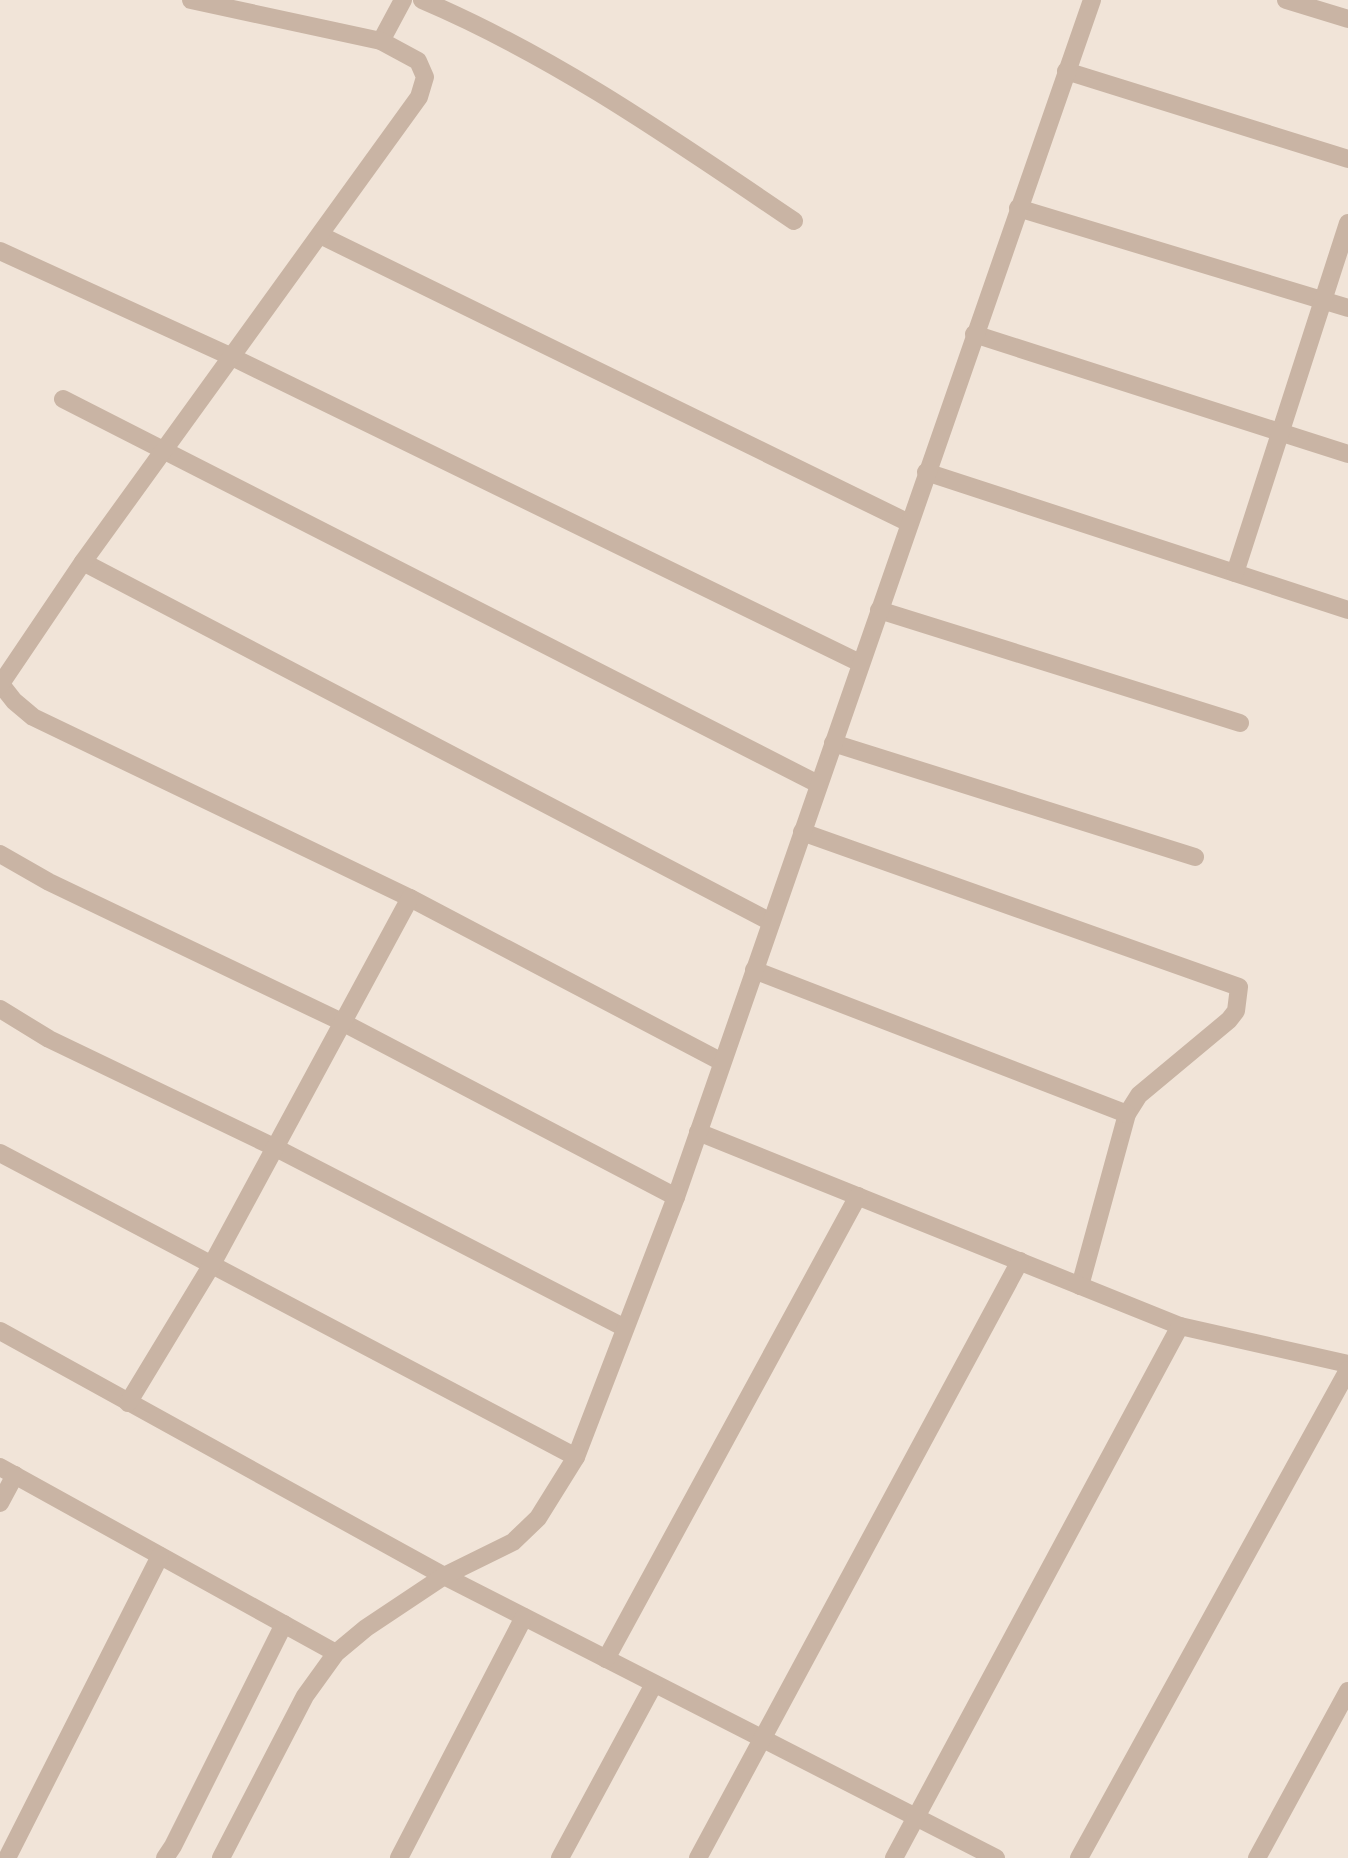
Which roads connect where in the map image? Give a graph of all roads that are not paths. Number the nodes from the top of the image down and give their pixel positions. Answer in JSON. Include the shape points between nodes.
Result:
{"nodes":[{"id":1,"x":191,"y":0,"type":"edge"},
{"id":2,"x":403,"y":0,"type":"edge"},
{"id":3,"x":422,"y":0,"type":"edge"},
{"id":4,"x":1092,"y":0,"type":"edge"},
{"id":5,"x":1286,"y":0,"type":"edge"},
{"id":6,"x":1348,"y":19,"type":"edge"},
{"id":7,"x":381,"y":41,"type":"junction"},
{"id":8,"x":1066,"y":71,"type":"junction"},
{"id":9,"x":1348,"y":159,"type":"edge"},
{"id":10,"x":1018,"y":208,"type":"junction"},
{"id":11,"x":794,"y":221,"type":"dead end"},
{"id":12,"x":1348,"y":223,"type":"edge"},
{"id":13,"x":320,"y":235,"type":"junction"},
{"id":14,"x":0,"y":251,"type":"edge"},
{"id":15,"x":1323,"y":301,"type":"junction"},
{"id":16,"x":1348,"y":309,"type":"edge"},
{"id":17,"x":974,"y":334,"type":"junction"},
{"id":18,"x":232,"y":356,"type":"junction"},
{"id":19,"x":63,"y":399,"type":"dead end"},
{"id":20,"x":1280,"y":432,"type":"junction"},
{"id":21,"x":164,"y":450,"type":"junction"},
{"id":22,"x":1348,"y":454,"type":"edge"},
{"id":23,"x":926,"y":472,"type":"junction"},
{"id":24,"x":909,"y":523,"type":"junction"},
{"id":25,"x":83,"y":562,"type":"junction"},
{"id":26,"x":1235,"y":573,"type":"junction"},
{"id":27,"x":878,"y":610,"type":"junction"},
{"id":28,"x":1348,"y":610,"type":"edge"},
{"id":29,"x":860,"y":663,"type":"junction"},
{"id":30,"x":0,"y":684,"type":"edge"},
{"id":31,"x":1240,"y":723,"type":"dead end"},
{"id":32,"x":833,"y":743,"type":"junction"},
{"id":33,"x":818,"y":784,"type":"junction"},
{"id":34,"x":802,"y":832,"type":"junction"},
{"id":35,"x":0,"y":854,"type":"edge"},
{"id":36,"x":1195,"y":858,"type":"dead end"},
{"id":37,"x":410,"y":898,"type":"junction"},
{"id":38,"x":771,"y":922,"type":"junction"},
{"id":39,"x":754,"y":970,"type":"junction"},
{"id":40,"x":0,"y":1009,"type":"edge"},
{"id":41,"x":342,"y":1022,"type":"junction"},
{"id":42,"x":722,"y":1062,"type":"junction"},
{"id":43,"x":1128,"y":1114,"type":"junction"},
{"id":44,"x":698,"y":1132,"type":"junction"},
{"id":45,"x":274,"y":1147,"type":"junction"},
{"id":46,"x":0,"y":1153,"type":"edge"},
{"id":47,"x":858,"y":1196,"type":"junction"},
{"id":48,"x":676,"y":1197,"type":"junction"},
{"id":49,"x":1020,"y":1261,"type":"junction"},
{"id":50,"x":211,"y":1266,"type":"junction"},
{"id":51,"x":1080,"y":1286,"type":"junction"},
{"id":52,"x":1180,"y":1326,"type":"junction"},
{"id":53,"x":625,"y":1328,"type":"junction"},
{"id":54,"x":0,"y":1331,"type":"edge"},
{"id":55,"x":1348,"y":1364,"type":"edge"},
{"id":56,"x":1348,"y":1370,"type":"edge"},
{"id":57,"x":128,"y":1403,"type":"junction"},
{"id":58,"x":576,"y":1457,"type":"junction"},
{"id":59,"x":7,"y":1471,"type":"edge"},
{"id":60,"x":0,"y":1503,"type":"edge"},
{"id":61,"x":160,"y":1556,"type":"junction"},
{"id":62,"x":444,"y":1577,"type":"junction"},
{"id":63,"x":523,"y":1617,"type":"junction"},
{"id":64,"x":284,"y":1624,"type":"junction"},
{"id":65,"x":336,"y":1653,"type":"junction"},
{"id":66,"x":606,"y":1659,"type":"junction"},
{"id":67,"x":654,"y":1684,"type":"junction"},
{"id":68,"x":1348,"y":1692,"type":"edge"},
{"id":69,"x":762,"y":1739,"type":"junction"},
{"id":70,"x":916,"y":1817,"type":"junction"},
{"id":71,"x":7,"y":1858,"type":"edge"},
{"id":72,"x":164,"y":1858,"type":"edge"},
{"id":73,"x":221,"y":1858,"type":"edge"},
{"id":74,"x":399,"y":1858,"type":"edge"},
{"id":75,"x":561,"y":1858,"type":"edge"},
{"id":76,"x":698,"y":1858,"type":"edge"},
{"id":77,"x":894,"y":1858,"type":"edge"},
{"id":78,"x":996,"y":1858,"type":"edge"},
{"id":79,"x":1079,"y":1858,"type":"edge"},
{"id":80,"x":1257,"y":1858,"type":"edge"}],
"edges":[{"from":1,"to":7,"type":"street"},
{"from":2,"to":7,"type":"street"},
{"from":3,"to":11,"type":"street","via":[[479,24],[565,71]]},
{"from":4,"to":8,"type":"street"},
{"from":5,"to":6,"type":"street"},
{"from":7,"to":13,"type":"street","via":[[418,61],[425,77],[419,97]]},
{"from":8,"to":9,"type":"street"},
{"from":8,"to":10,"type":"street"},
{"from":10,"to":15,"type":"street"},
{"from":10,"to":17,"type":"street"},
{"from":12,"to":15,"type":"street"},
{"from":13,"to":18,"type":"street"},
{"from":13,"to":24,"type":"street"},
{"from":14,"to":18,"type":"street"},
{"from":15,"to":16,"type":"street"},
{"from":15,"to":20,"type":"street"},
{"from":17,"to":20,"type":"street"},
{"from":17,"to":23,"type":"street"},
{"from":18,"to":21,"type":"street"},
{"from":18,"to":29,"type":"street"},
{"from":19,"to":21,"type":"street"},
{"from":20,"to":22,"type":"street"},
{"from":20,"to":26,"type":"street"},
{"from":21,"to":25,"type":"street"},
{"from":21,"to":33,"type":"street"},
{"from":23,"to":24,"type":"street"},
{"from":23,"to":26,"type":"street"},
{"from":24,"to":27,"type":"street"},
{"from":25,"to":30,"type":"street"},
{"from":25,"to":38,"type":"street"},
{"from":26,"to":28,"type":"street"},
{"from":27,"to":29,"type":"street"},
{"from":27,"to":31,"type":"street"},
{"from":29,"to":32,"type":"street"},
{"from":30,"to":37,"type":"street","via":[[33,717]]},
{"from":32,"to":33,"type":"street"},
{"from":32,"to":36,"type":"street"},
{"from":33,"to":34,"type":"street"},
{"from":34,"to":38,"type":"street"},
{"from":34,"to":43,"type":"street","via":[[1239,987],[1236,1011],[1229,1020],[1139,1095]]},
{"from":35,"to":41,"type":"street","via":[[49,882]]},
{"from":37,"to":41,"type":"street"},
{"from":37,"to":42,"type":"street"},
{"from":38,"to":39,"type":"street"},
{"from":39,"to":42,"type":"street"},
{"from":39,"to":43,"type":"street"},
{"from":40,"to":45,"type":"street","via":[[99,1064]]},
{"from":41,"to":45,"type":"street"},
{"from":41,"to":48,"type":"street"},
{"from":42,"to":44,"type":"street"},
{"from":43,"to":51,"type":"street"},
{"from":44,"to":47,"type":"street"},
{"from":44,"to":48,"type":"street"},
{"from":45,"to":50,"type":"street"},
{"from":45,"to":53,"type":"street"},
{"from":46,"to":50,"type":"street"},
{"from":47,"to":49,"type":"street"},
{"from":47,"to":66,"type":"street"},
{"from":48,"to":53,"type":"street"},
{"from":49,"to":51,"type":"street"},
{"from":49,"to":69,"type":"street"},
{"from":50,"to":57,"type":"street"},
{"from":50,"to":58,"type":"street"},
{"from":51,"to":52,"type":"street"},
{"from":52,"to":55,"type":"street"},
{"from":52,"to":70,"type":"street"},
{"from":53,"to":58,"type":"street"},
{"from":54,"to":57,"type":"street"},
{"from":56,"to":79,"type":"street"},
{"from":57,"to":62,"type":"street"},
{"from":58,"to":62,"type":"street","via":[[538,1518],[513,1542]]},
{"from":59,"to":60,"type":"street"},
{"from":59,"to":61,"type":"street"},
{"from":61,"to":64,"type":"street"},
{"from":61,"to":71,"type":"street"},
{"from":62,"to":63,"type":"street"},
{"from":62,"to":65,"type":"street"},
{"from":63,"to":66,"type":"street"},
{"from":63,"to":74,"type":"street"},
{"from":64,"to":65,"type":"street"},
{"from":64,"to":72,"type":"street"},
{"from":65,"to":73,"type":"street","via":[[304,1696]]},
{"from":66,"to":67,"type":"street"},
{"from":67,"to":69,"type":"street"},
{"from":67,"to":75,"type":"street"},
{"from":68,"to":80,"type":"street"},
{"from":69,"to":70,"type":"street"},
{"from":69,"to":76,"type":"street"},
{"from":70,"to":77,"type":"street"},
{"from":70,"to":78,"type":"street"}]}
